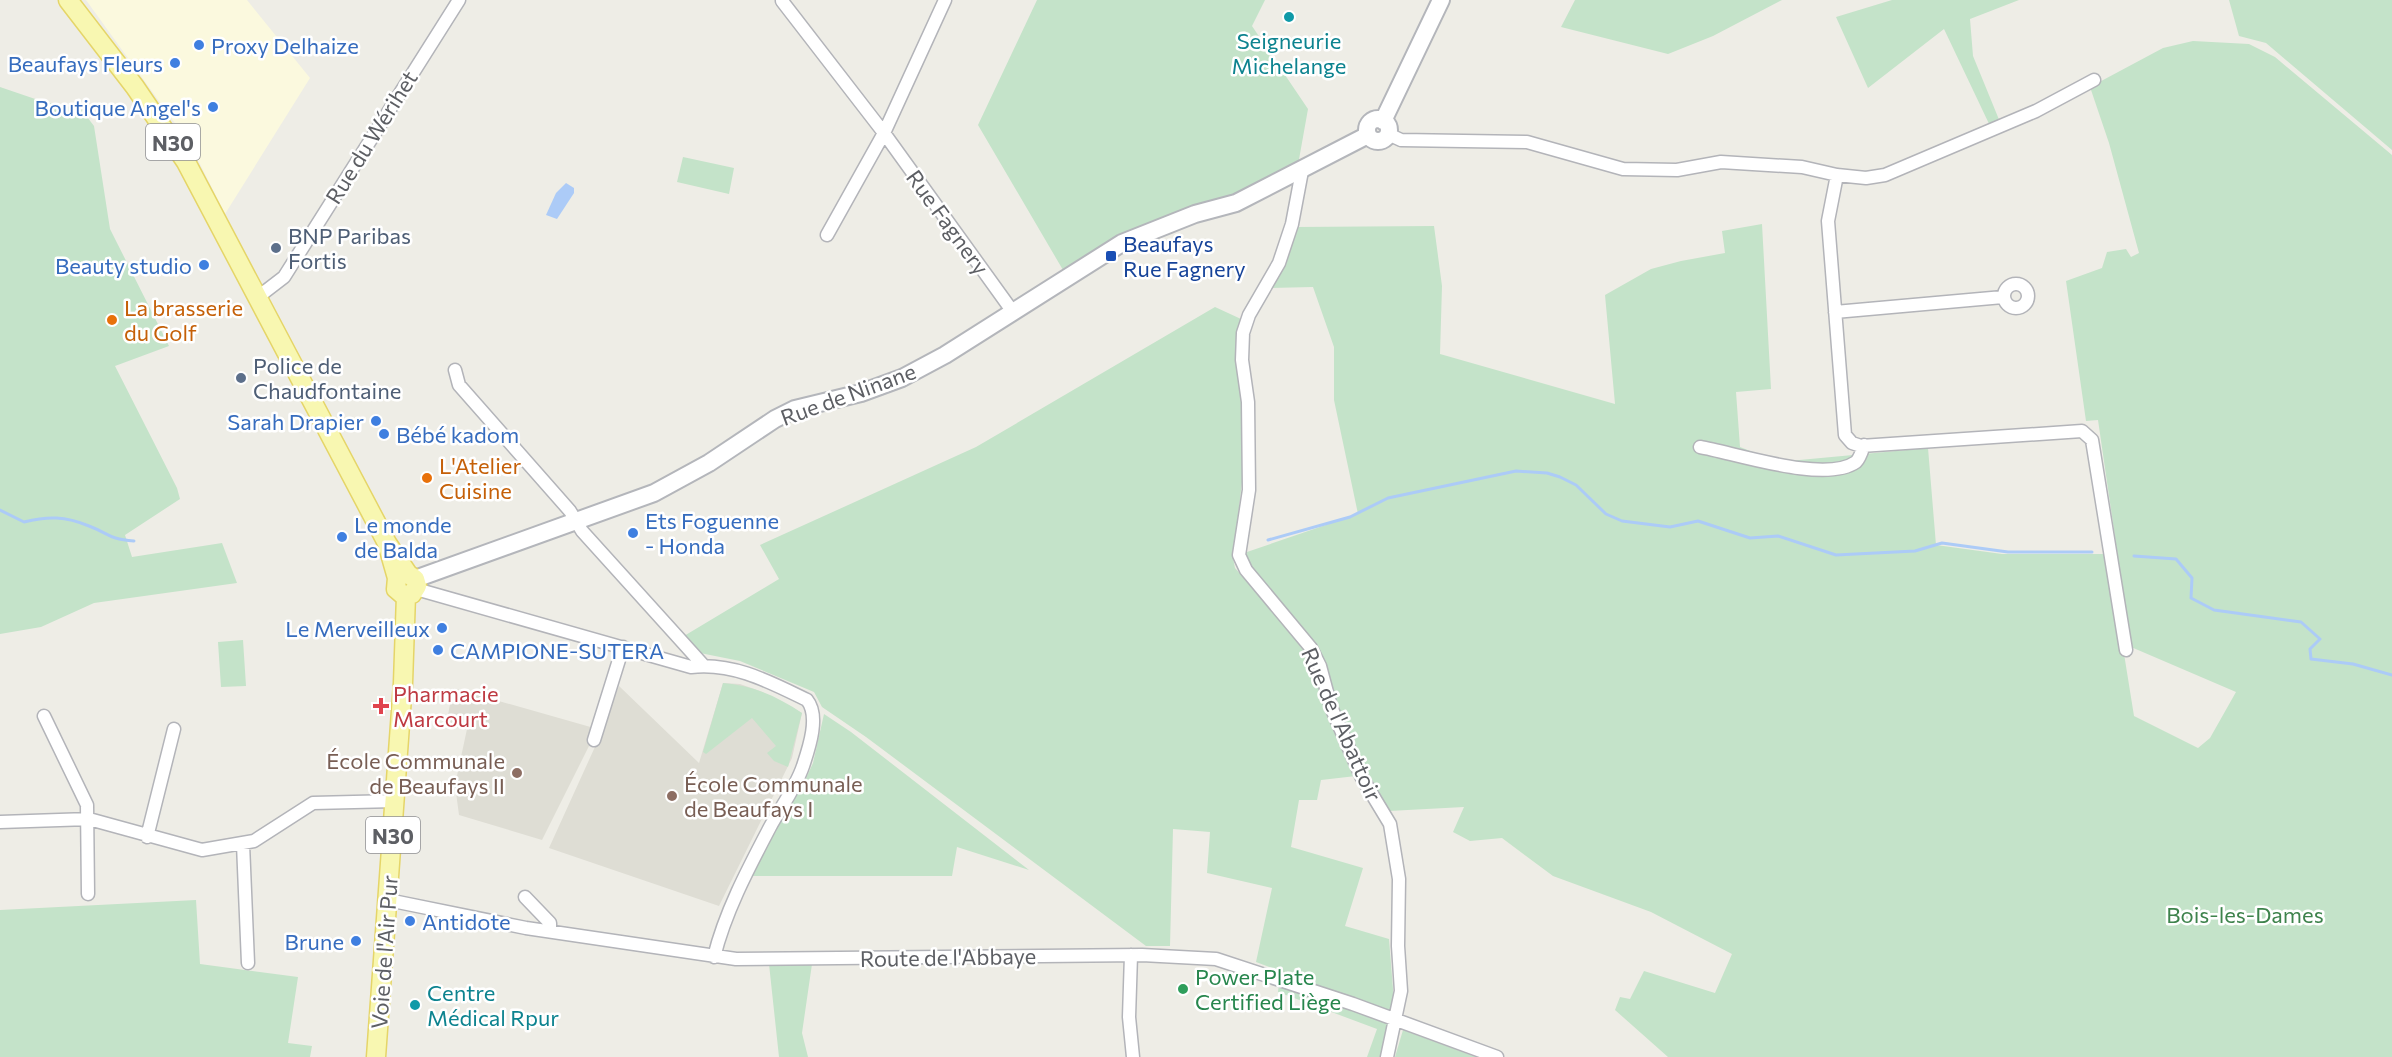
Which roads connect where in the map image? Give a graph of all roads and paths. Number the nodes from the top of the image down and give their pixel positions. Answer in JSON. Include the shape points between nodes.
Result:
{"nodes":[{"id":1,"x":68,"y":0,"type":"edge"},
{"id":2,"x":459,"y":0,"type":"edge"},
{"id":3,"x":945,"y":0,"type":"edge"},
{"id":4,"x":1441,"y":0,"type":"edge"},
{"id":5,"x":782,"y":1,"type":"edge"},
{"id":6,"x":2094,"y":80,"type":"dead end"},
{"id":7,"x":1386,"y":127,"type":"junction"},
{"id":8,"x":884,"y":133,"type":"junction"},
{"id":9,"x":1302,"y":171,"type":"junction"},
{"id":10,"x":1837,"y":175,"type":"junction"},
{"id":11,"x":827,"y":235,"type":"dead end"},
{"id":12,"x":258,"y":297,"type":"junction"},
{"id":13,"x":2003,"y":297,"type":"dead end"},
{"id":14,"x":1013,"y":312,"type":"junction"},
{"id":15,"x":1835,"y":312,"type":"junction"},
{"id":16,"x":455,"y":370,"type":"dead end"},
{"id":17,"x":1864,"y":445,"type":"junction"},
{"id":18,"x":1700,"y":447,"type":"dead end"},
{"id":19,"x":576,"y":523,"type":"junction"},
{"id":20,"x":408,"y":583,"type":"junction"},
{"id":21,"x":623,"y":647,"type":"junction"},
{"id":22,"x":2126,"y":650,"type":"dead end"},
{"id":23,"x":704,"y":666,"type":"junction"},
{"id":24,"x":44,"y":716,"type":"dead end"},
{"id":25,"x":174,"y":729,"type":"dead end"},
{"id":26,"x":594,"y":740,"type":"dead end"},
{"id":27,"x":395,"y":801,"type":"junction"},
{"id":28,"x":89,"y":819,"type":"junction"},
{"id":29,"x":0,"y":822,"type":"edge"},
{"id":30,"x":147,"y":837,"type":"junction"},
{"id":31,"x":243,"y":844,"type":"junction"},
{"id":32,"x":88,"y":894,"type":"dead end"},
{"id":33,"x":525,"y":897,"type":"dead end"},
{"id":34,"x":388,"y":900,"type":"junction"},
{"id":35,"x":550,"y":931,"type":"junction"},
{"id":36,"x":1131,"y":955,"type":"junction"},
{"id":37,"x":714,"y":957,"type":"junction"},
{"id":38,"x":248,"y":963,"type":"dead end"},
{"id":39,"x":1396,"y":1020,"type":"junction"},
{"id":40,"x":376,"y":1057,"type":"edge"},
{"id":41,"x":1133,"y":1057,"type":"edge"},
{"id":42,"x":1387,"y":1057,"type":"edge"},
{"id":43,"x":1497,"y":1057,"type":"edge"}],
"edges":[{"from":1,"to":12,"type":"main road","number":"N30","via":[[186,162]]},
{"from":2,"to":12,"type":"street","name":"Rue du Wérihet","via":[[285,277]]},
{"from":3,"to":8,"type":"street"},
{"from":4,"to":7,"type":"street"},
{"from":5,"to":8,"type":"street","name":"Rue Fagnery"},
{"from":6,"to":10,"type":"street","via":[[2026,116],[1886,175]]},
{"from":7,"to":9,"type":"street","name":"Rue de Ninane","via":[[1380,141],[1373,141],[1368,135]]},
{"from":7,"to":10,"type":"street","via":[[1401,140],[1527,142],[1623,169],[1677,170],[1721,162],[1802,167]]},
{"from":8,"to":11,"type":"street"},
{"from":8,"to":14,"type":"street","name":"Rue Fagnery"},
{"from":9,"to":14,"type":"street","name":"Rue de Ninane","via":[[1236,203],[1195,214],[1122,243]]},
{"from":9,"to":39,"type":"street","name":"Rue de l'Abattoir","via":[[1283,253],[1243,333],[1249,490],[1239,555],[1246,570],[1311,648],[1358,770],[1389,824],[1399,879],[1401,991]]},
{"from":10,"to":15,"type":"street","via":[[1828,221]]},
{"from":12,"to":20,"type":"main road","number":"N30"},
{"from":13,"to":15,"type":"street"},
{"from":14,"to":19,"type":"street","name":"Rue de Ninane","via":[[902,378],[795,410],[654,493]]},
{"from":15,"to":17,"type":"street","via":[[1845,435],[1852,443]]},
{"from":16,"to":19,"type":"street","via":[[459,385],[570,511]]},
{"from":17,"to":18,"type":"street","via":[[1858,460],[1846,467],[1827,468],[1770,465]]},
{"from":17,"to":22,"type":"street","via":[[2082,431],[2092,440]]},
{"from":19,"to":20,"type":"street","name":"Rue de Ninane"},
{"from":19,"to":23,"type":"street"},
{"from":20,"to":21,"type":"street"},
{"from":20,"to":27,"type":"main road","name":"Voie de l'Air Pur","number":"N30"},
{"from":21,"to":23,"type":"street","via":[[691,668]]},
{"from":21,"to":26,"type":"street"},
{"from":23,"to":37,"type":"street","via":[[760,677],[807,700],[813,713],[802,768],[734,903]]},
{"from":24,"to":28,"type":"street","via":[[87,805]]},
{"from":25,"to":30,"type":"street"},
{"from":27,"to":31,"type":"street","via":[[313,803]]},
{"from":27,"to":34,"type":"main road","name":"Voie de l'Air Pur","number":"N30"},
{"from":28,"to":29,"type":"street"},
{"from":28,"to":30,"type":"street"},
{"from":28,"to":32,"type":"street"},
{"from":30,"to":31,"type":"street","via":[[202,850]]},
{"from":31,"to":38,"type":"street"},
{"from":33,"to":35,"type":"street","via":[[550,923]]},
{"from":34,"to":35,"type":"street","name":"Route de l'Abbaye"},
{"from":34,"to":40,"type":"main road","name":"Voie de l'Air Pur","number":"N30"},
{"from":35,"to":37,"type":"street","name":"Route de l'Abbaye"},
{"from":36,"to":37,"type":"street","name":"Route de l'Abbaye"},
{"from":36,"to":39,"type":"street","name":"Route de l'Abbaye","via":[[1216,959]]},
{"from":36,"to":41,"type":"street","via":[[1129,1017]]},
{"from":39,"to":42,"type":"street","name":"Rue de l'Abattoir"},
{"from":39,"to":43,"type":"street","name":"Route de l'Abbaye"}]}
